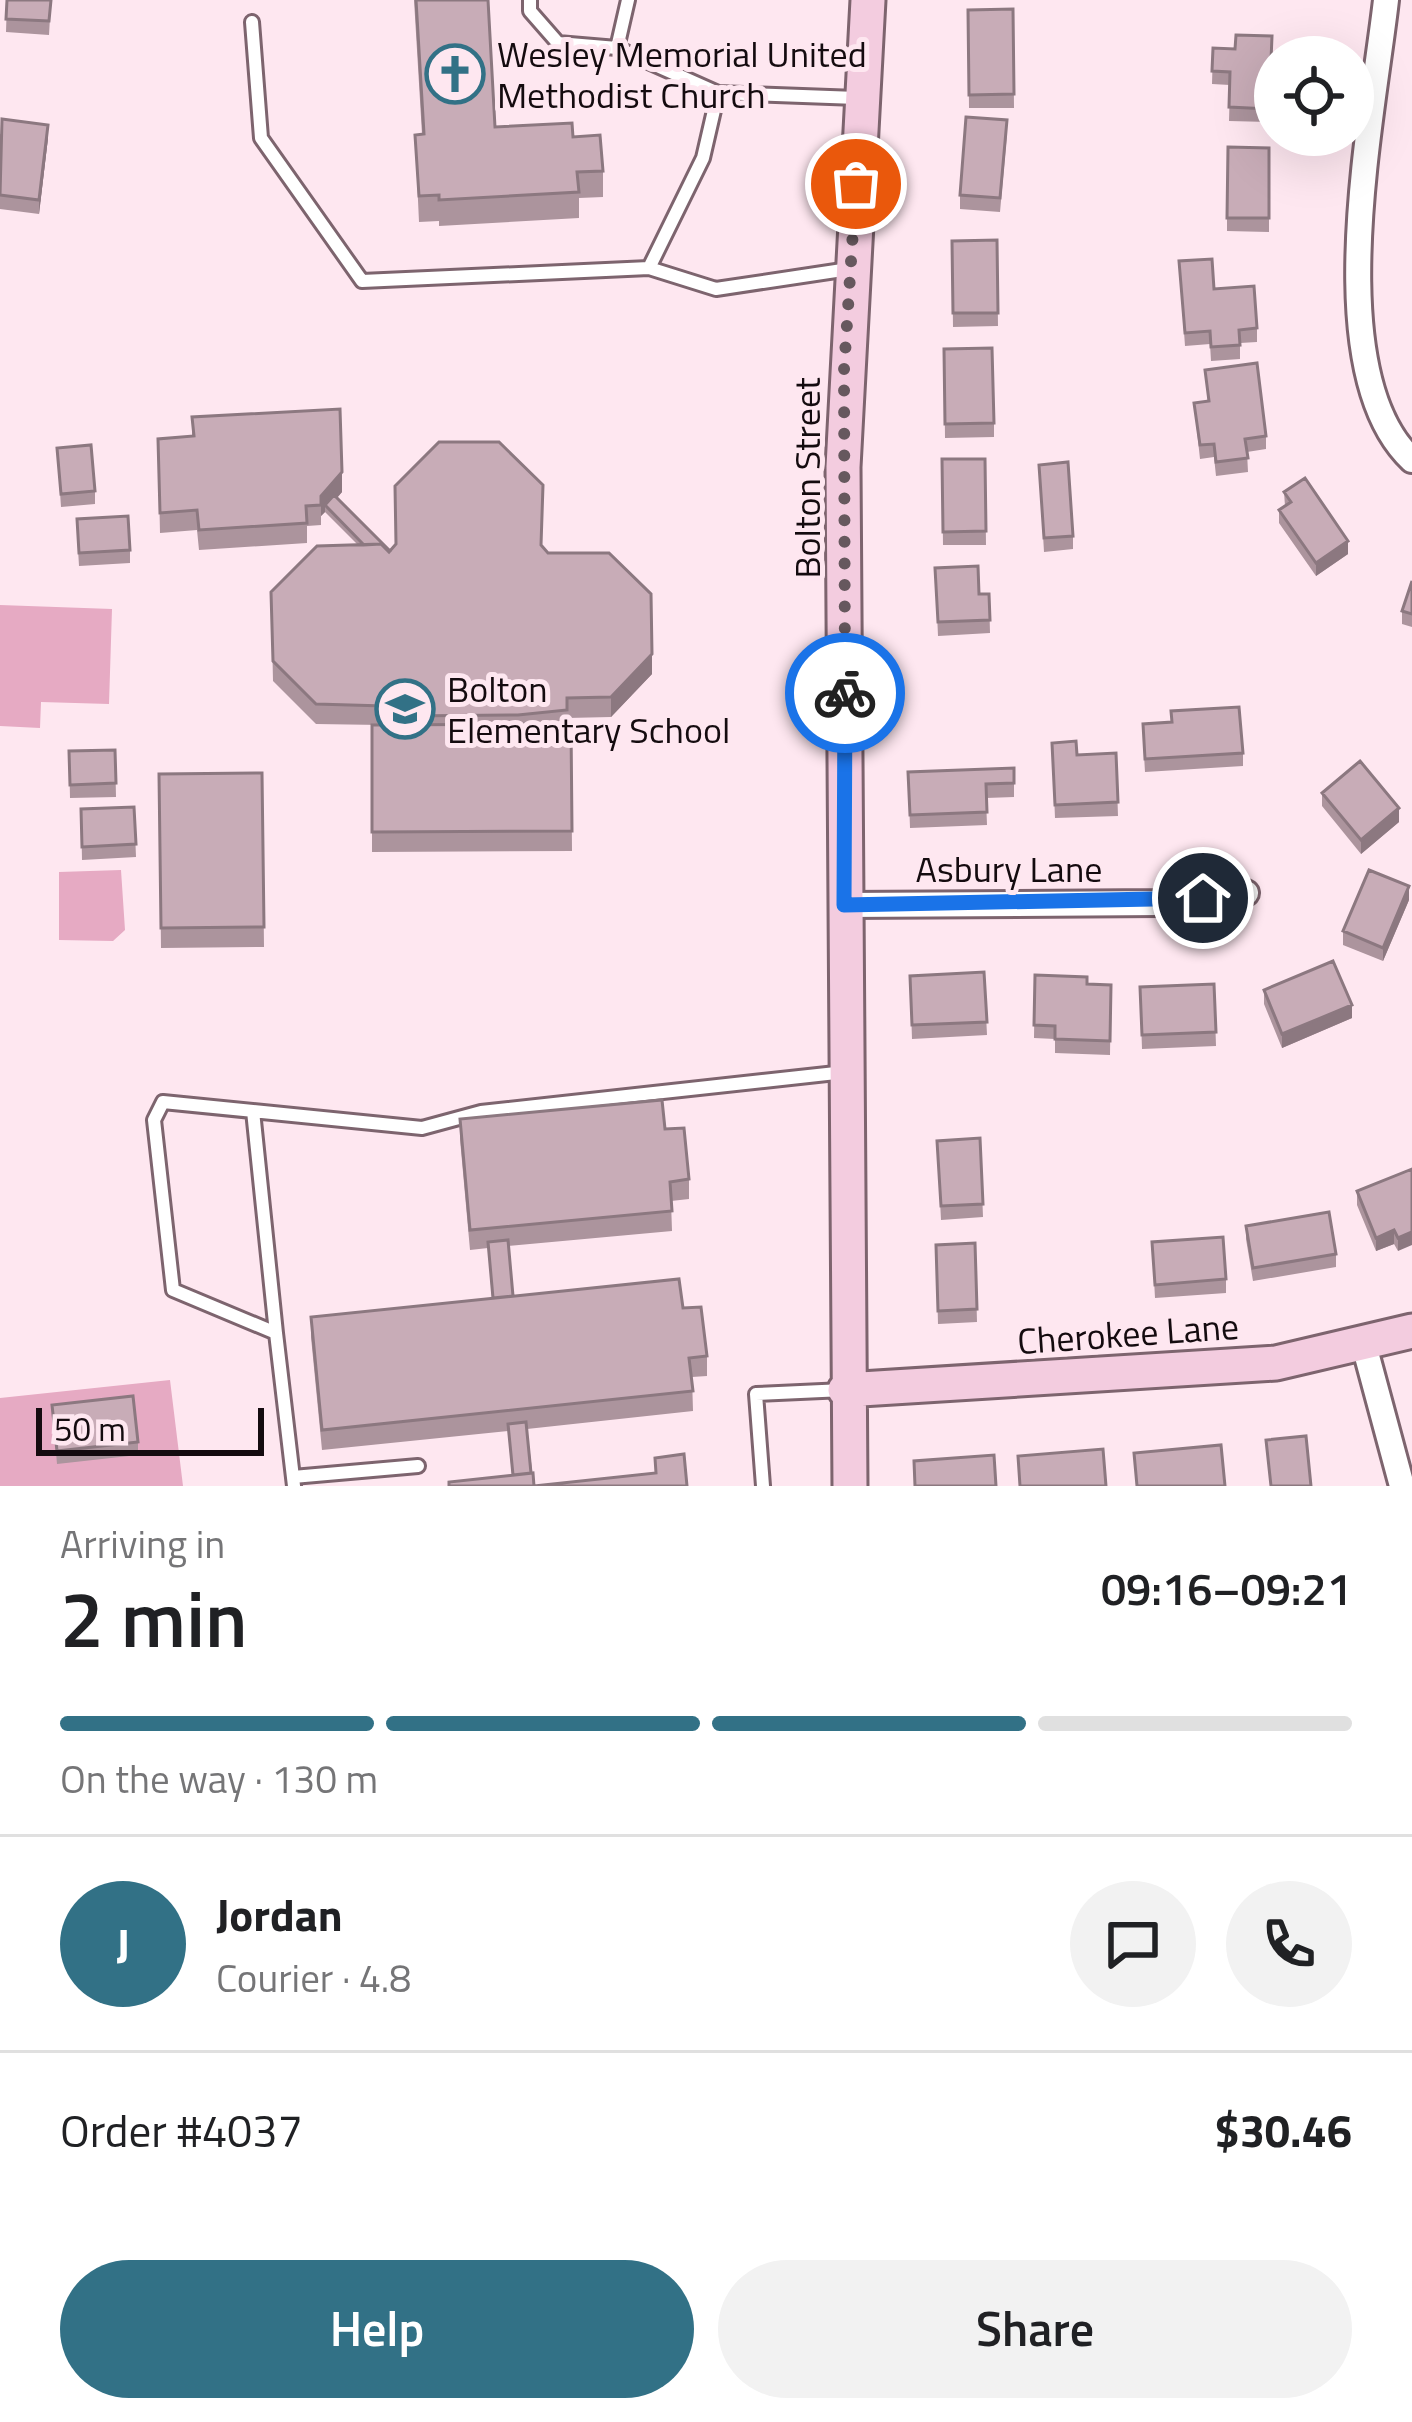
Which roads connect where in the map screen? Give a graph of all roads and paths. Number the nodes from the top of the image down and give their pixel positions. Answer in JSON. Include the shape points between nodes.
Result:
{"nodes":[{"id":1,"x":530,"y":0,"type":"edge"},
{"id":2,"x":628,"y":0,"type":"edge"},
{"id":3,"x":868,"y":0,"type":"edge"},
{"id":4,"x":1386,"y":0,"type":"edge"},
{"id":5,"x":252,"y":22,"type":"dead end"},
{"id":6,"x":617,"y":48,"type":"junction"},
{"id":7,"x":718,"y":93,"type":"junction"},
{"id":8,"x":860,"y":98,"type":"junction"},
{"id":9,"x":649,"y":268,"type":"junction"},
{"id":10,"x":850,"y":269,"type":"junction"},
{"id":11,"x":1412,"y":460,"type":"edge"},
{"id":12,"x":1246,"y":893,"type":"dead end"},
{"id":13,"x":844,"y":905,"type":"junction"},
{"id":14,"x":845,"y":1072,"type":"junction"},
{"id":15,"x":253,"y":1111,"type":"junction"},
{"id":16,"x":1412,"y":1330,"type":"edge"},
{"id":17,"x":276,"y":1333,"type":"junction"},
{"id":18,"x":1364,"y":1345,"type":"junction"},
{"id":19,"x":845,"y":1390,"type":"junction"},
{"id":20,"x":418,"y":1466,"type":"dead end"},
{"id":21,"x":294,"y":1481,"type":"edge"},
{"id":22,"x":763,"y":1486,"type":"edge"},
{"id":23,"x":850,"y":1486,"type":"edge"},
{"id":24,"x":1402,"y":1486,"type":"edge"}],
"edges":[{"from":1,"to":6,"type":"lane","via":[[530,11],[558,43]]},
{"from":2,"to":6,"type":"lane"},
{"from":3,"to":8,"type":"street","name":"Bolton Street"},
{"from":4,"to":11,"type":"street","via":[[1358,299],[1362,358],[1382,413]]},
{"from":5,"to":9,"type":"lane","via":[[262,138],[362,281]]},
{"from":6,"to":7,"type":"lane"},
{"from":7,"to":8,"type":"lane"},
{"from":7,"to":9,"type":"lane","via":[[703,158]]},
{"from":8,"to":10,"type":"street","name":"Bolton Street"},
{"from":9,"to":10,"type":"lane","via":[[716,289]]},
{"from":10,"to":13,"type":"street","name":"Bolton Street"},
{"from":12,"to":13,"type":"street","name":"Asbury Lane","via":[[1160,903]]},
{"from":13,"to":14,"type":"street","name":"Bolton Street"},
{"from":14,"to":15,"type":"lane","via":[[482,1112],[422,1128]]},
{"from":14,"to":19,"type":"street","name":"Bolton Street"},
{"from":15,"to":17,"type":"lane"},
{"from":15,"to":17,"type":"lane","via":[[163,1102],[154,1120],[173,1290]]},
{"from":16,"to":18,"type":"street","name":"Cherokee Lane"},
{"from":17,"to":21,"type":"lane"},
{"from":18,"to":19,"type":"street","name":"Cherokee Lane","via":[[1276,1363]]},
{"from":18,"to":24,"type":"street"},
{"from":19,"to":22,"type":"lane","via":[[756,1394]]},
{"from":19,"to":23,"type":"street","name":"Bolton Street"},
{"from":20,"to":21,"type":"lane"}]}
